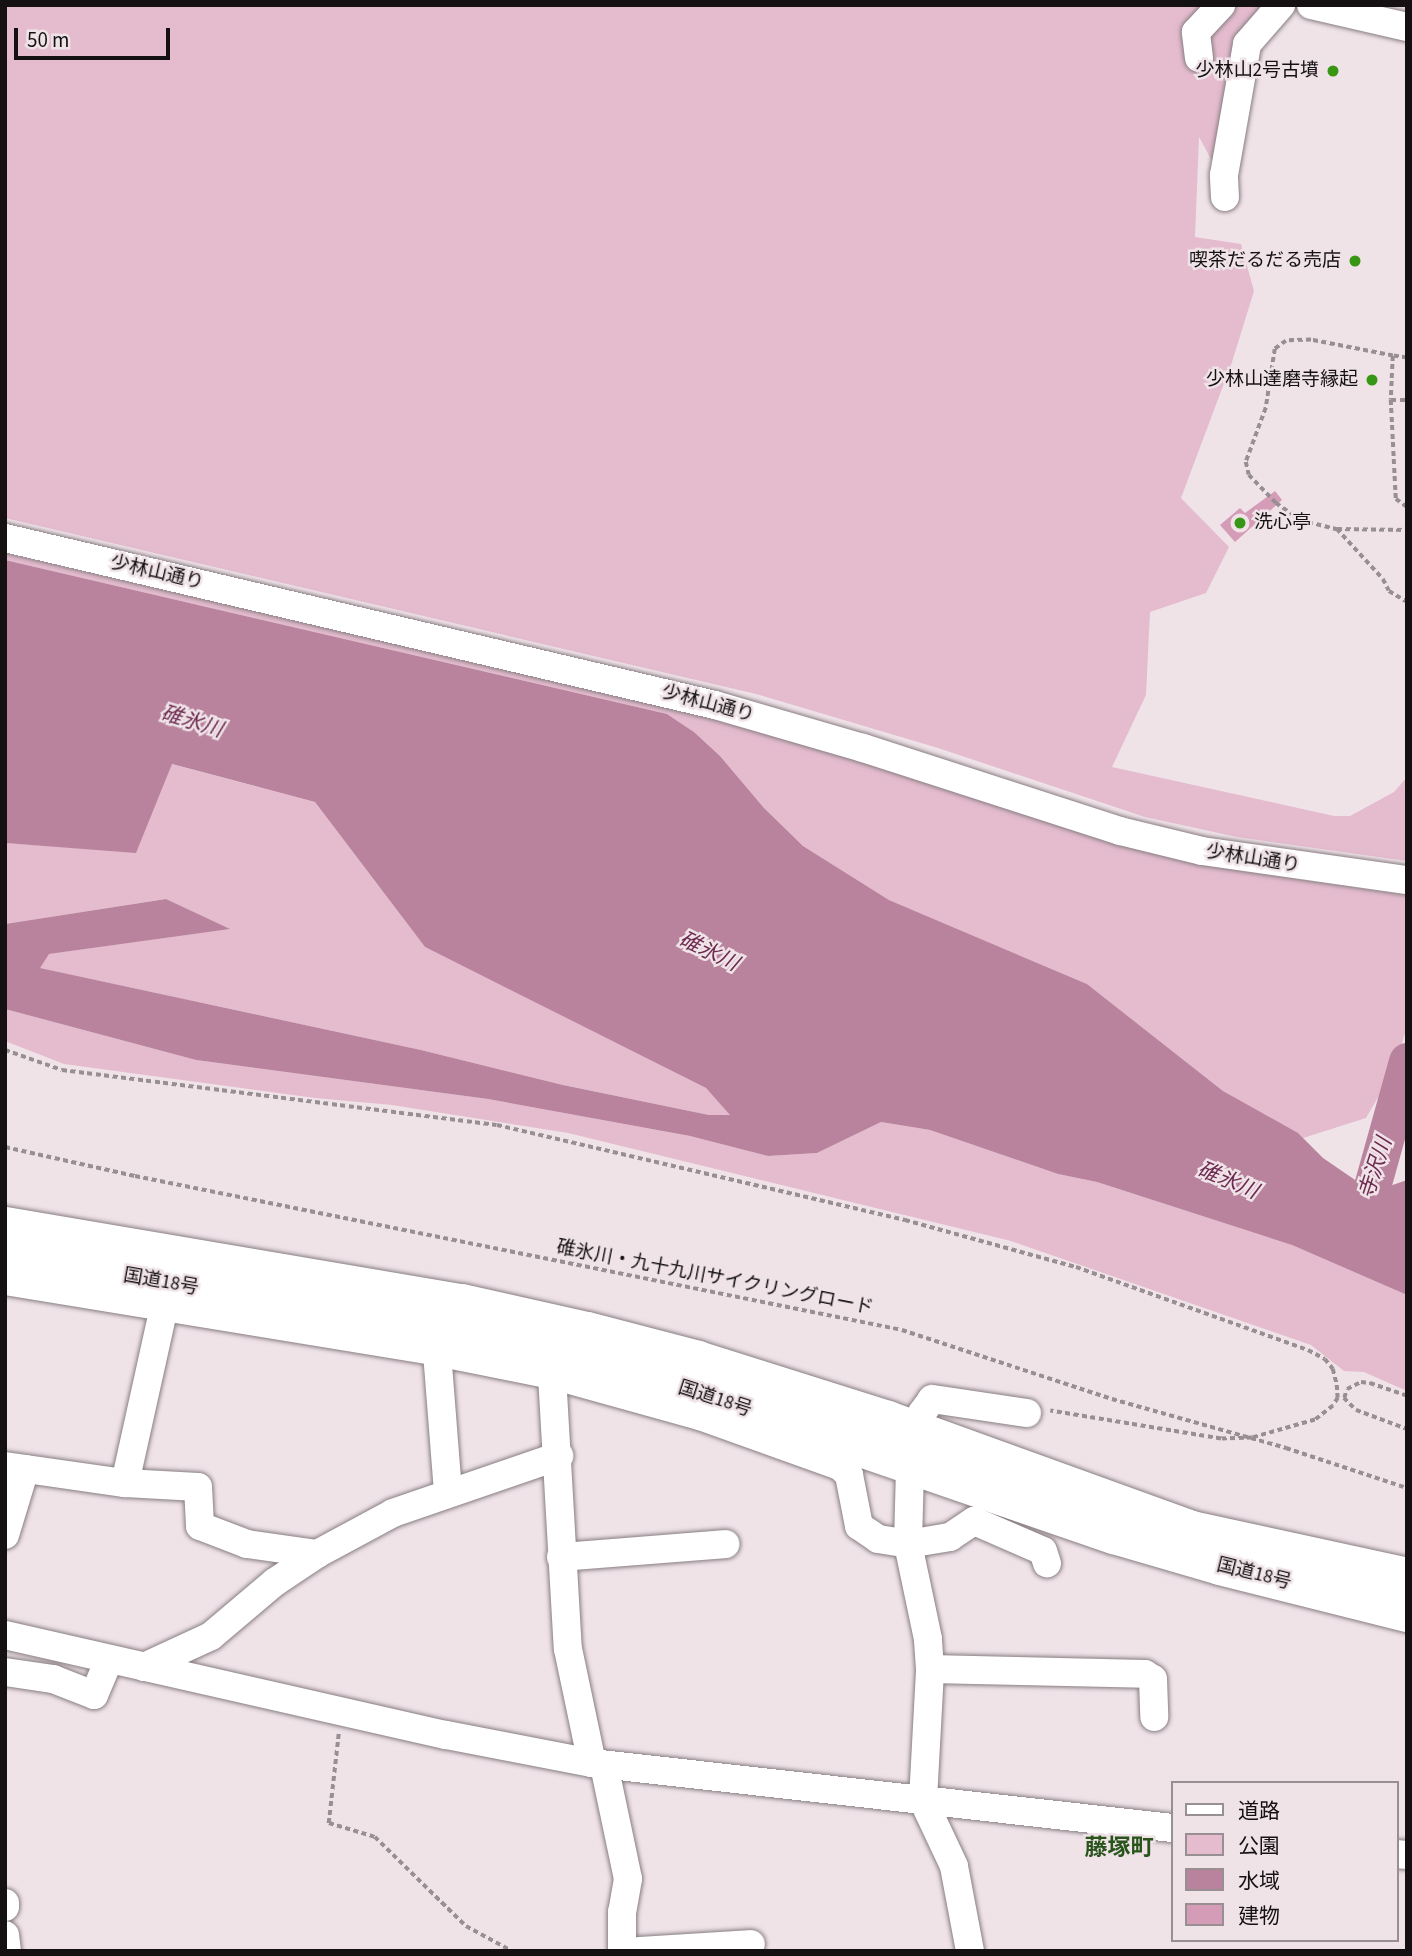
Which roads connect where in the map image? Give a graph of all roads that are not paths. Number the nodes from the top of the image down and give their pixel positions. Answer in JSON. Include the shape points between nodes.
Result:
{"nodes":[{"id":1,"x":1221,"y":5,"type":"edge"},
{"id":2,"x":1281,"y":5,"type":"edge"},
{"id":3,"x":1311,"y":5,"type":"edge"},
{"id":4,"x":1407,"y":27,"type":"edge"},
{"id":5,"x":1199,"y":58,"type":"dead end"},
{"id":6,"x":1225,"y":197,"type":"dead end"},
{"id":7,"x":5,"y":538,"type":"edge"},
{"id":8,"x":1407,"y":880,"type":"edge"},
{"id":9,"x":5,"y":1226,"type":"edge"},
{"id":10,"x":5,"y":1255,"type":"edge"},
{"id":11,"x":5,"y":1281,"type":"edge"},
{"id":12,"x":164,"y":1307,"type":"junction"},
{"id":13,"x":437,"y":1352,"type":"junction"},
{"id":14,"x":552,"y":1375,"type":"junction"},
{"id":15,"x":1027,"y":1413,"type":"road end"},
{"id":16,"x":916,"y":1430,"type":"junction"},
{"id":17,"x":559,"y":1455,"type":"junction"},
{"id":18,"x":910,"y":1467,"type":"junction"},
{"id":19,"x":15,"y":1468,"type":"edge"},
{"id":20,"x":125,"y":1483,"type":"junction"},
{"id":21,"x":448,"y":1492,"type":"junction"},
{"id":22,"x":5,"y":1535,"type":"edge"},
{"id":23,"x":725,"y":1544,"type":"dead end"},
{"id":24,"x":908,"y":1544,"type":"junction"},
{"id":25,"x":317,"y":1554,"type":"junction"},
{"id":26,"x":561,"y":1557,"type":"junction"},
{"id":27,"x":1047,"y":1563,"type":"dead end"},
{"id":28,"x":1407,"y":1577,"type":"edge"},
{"id":29,"x":1407,"y":1613,"type":"edge"},
{"id":30,"x":5,"y":1635,"type":"edge"},
{"id":31,"x":109,"y":1659,"type":"junction"},
{"id":32,"x":144,"y":1667,"type":"junction"},
{"id":33,"x":930,"y":1670,"type":"junction"},
{"id":34,"x":6,"y":1674,"type":"edge"},
{"id":35,"x":1154,"y":1717,"type":"dead end"},
{"id":36,"x":598,"y":1764,"type":"junction"},
{"id":37,"x":923,"y":1800,"type":"junction"},
{"id":38,"x":1170,"y":1828,"type":"edge"},
{"id":39,"x":5,"y":1935,"type":"edge"},
{"id":40,"x":751,"y":1944,"type":"dead end"},
{"id":41,"x":7,"y":1951,"type":"edge"},
{"id":42,"x":622,"y":1951,"type":"edge"},
{"id":43,"x":638,"y":1951,"type":"edge"},
{"id":44,"x":970,"y":1951,"type":"edge"}],
"edges":[{"from":1,"to":5,"type":"street","via":[[1196,32]]},
{"from":2,"to":6,"type":"street","via":[[1247,44],[1224,175]]},
{"from":3,"to":4,"type":"street"},
{"from":7,"to":8,"type":"street","name":"少林山通り","via":[[715,705],[1120,831],[1190,848]]},
{"from":9,"to":16,"type":"highway","name":"国道18号","via":[[462,1303],[698,1360]]},
{"from":10,"to":18,"type":"highway","name":"国道18号","via":[[460,1332],[588,1361],[704,1394]]},
{"from":11,"to":12,"type":"street"},
{"from":12,"to":13,"type":"street"},
{"from":12,"to":20,"type":"street"},
{"from":13,"to":14,"type":"street"},
{"from":13,"to":21,"type":"street"},
{"from":14,"to":17,"type":"street"},
{"from":14,"to":24,"type":"street","via":[[700,1416],[840,1466],[849,1475],[859,1527],[878,1539]]},
{"from":15,"to":16,"type":"street","via":[[932,1399]]},
{"from":16,"to":18,"type":"street"},
{"from":16,"to":28,"type":"highway","name":"国道18号","via":[[1192,1530]]},
{"from":17,"to":21,"type":"street"},
{"from":17,"to":26,"type":"street"},
{"from":18,"to":24,"type":"street"},
{"from":18,"to":29,"type":"highway","name":"国道18号","via":[[1114,1535]]},
{"from":19,"to":20,"type":"street"},
{"from":19,"to":22,"type":"street"},
{"from":20,"to":25,"type":"street","via":[[198,1487],[200,1525],[247,1544]]},
{"from":21,"to":25,"type":"street","via":[[393,1513]]},
{"from":23,"to":26,"type":"street"},
{"from":24,"to":27,"type":"street","via":[[950,1537],[974,1521],[1043,1551]]},
{"from":24,"to":33,"type":"street"},
{"from":25,"to":32,"type":"street","via":[[275,1582],[211,1636]]},
{"from":26,"to":36,"type":"street","via":[[568,1648]]},
{"from":30,"to":31,"type":"street"},
{"from":31,"to":32,"type":"street"},
{"from":31,"to":34,"type":"street","via":[[94,1695],[53,1679]]},
{"from":32,"to":36,"type":"street"},
{"from":33,"to":35,"type":"street","via":[[1145,1674],[1153,1679]]},
{"from":33,"to":37,"type":"street"},
{"from":36,"to":37,"type":"street"},
{"from":36,"to":42,"type":"street","via":[[628,1879]]},
{"from":37,"to":38,"type":"street"},
{"from":37,"to":44,"type":"street","via":[[954,1866]]},
{"from":39,"to":41,"type":"street"},
{"from":40,"to":43,"type":"street"}]}
